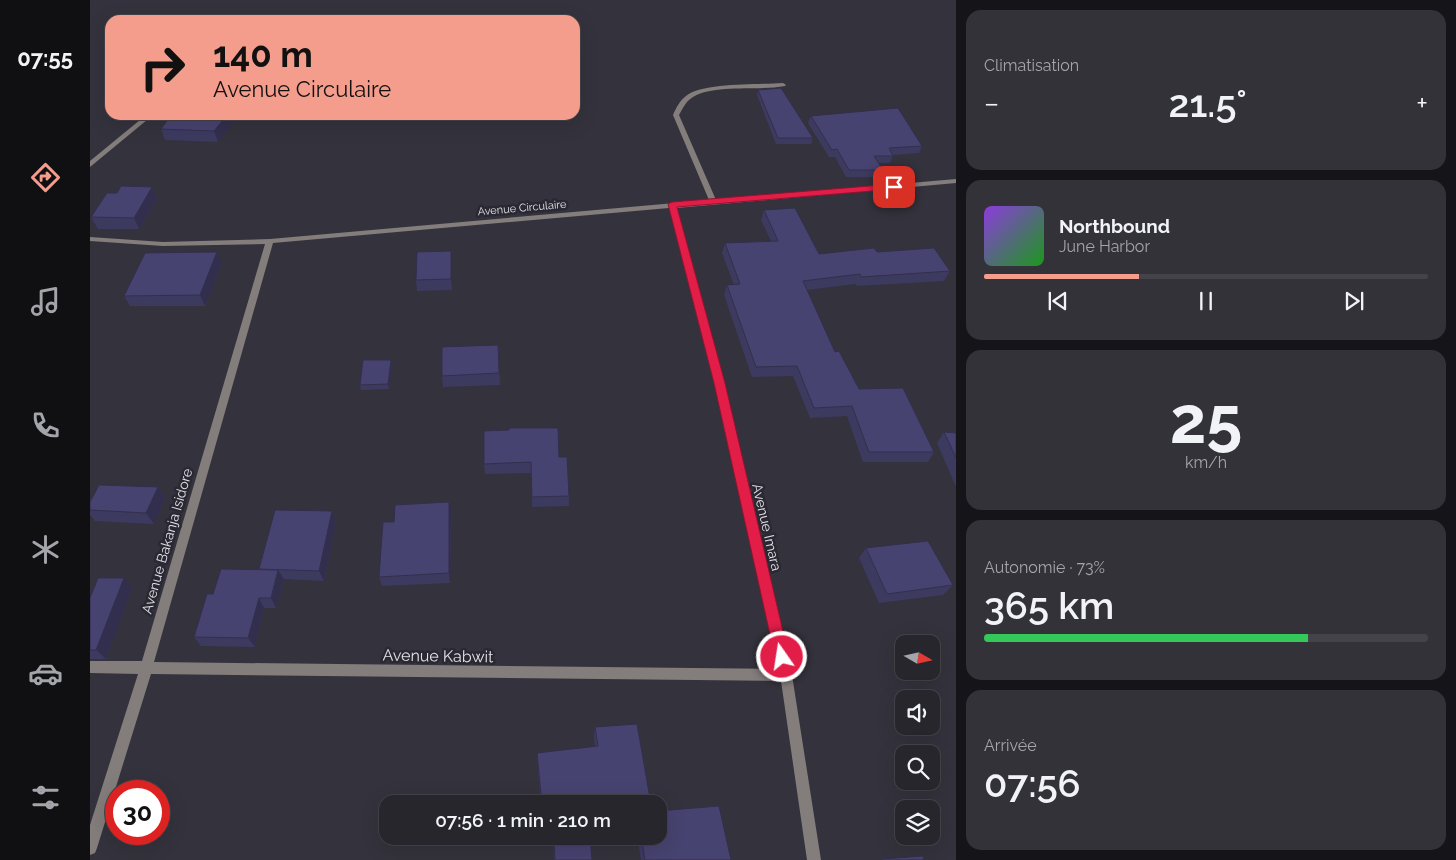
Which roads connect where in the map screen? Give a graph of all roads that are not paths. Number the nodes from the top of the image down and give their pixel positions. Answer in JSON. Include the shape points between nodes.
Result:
{"nodes":[{"id":1,"x":782,"y":86,"type":"edge"},
{"id":2,"x":144,"y":120,"type":"edge"},
{"id":3,"x":90,"y":165,"type":"edge"},
{"id":4,"x":953,"y":182,"type":"edge"},
{"id":5,"x":956,"y":190,"type":"edge"},
{"id":6,"x":713,"y":202,"type":"junction"},
{"id":7,"x":672,"y":204,"type":"junction"},
{"id":8,"x":90,"y":239,"type":"edge"},
{"id":9,"x":270,"y":241,"type":"junction"},
{"id":10,"x":90,"y":667,"type":"edge"},
{"id":11,"x":146,"y":669,"type":"junction"},
{"id":12,"x":786,"y":676,"type":"junction"},
{"id":13,"x":90,"y":848,"type":"edge"},
{"id":14,"x":814,"y":860,"type":"edge"}],
"edges":[{"from":1,"to":6,"type":"street","via":[[693,94],[683,101],[676,115]]},
{"from":2,"to":3,"type":"street"},
{"from":4,"to":5,"type":"street"},
{"from":4,"to":6,"type":"street","name":"Avenue Circulaire"},
{"from":6,"to":7,"type":"street","name":"Avenue Circulaire"},
{"from":7,"to":9,"type":"street","name":"Avenue Circulaire"},
{"from":7,"to":12,"type":"street","name":"Avenue Imara","via":[[720,383]]},
{"from":8,"to":9,"type":"street","name":"Avenue Circulaire","via":[[191,244]]},
{"from":9,"to":11,"type":"street","name":"Avenue Bakanja Isidore"},
{"from":10,"to":11,"type":"street","name":"Avenue Kabwit"},
{"from":11,"to":12,"type":"street","name":"Avenue Kabwit"},
{"from":11,"to":13,"type":"street","name":"Avenue Bakanja Isidore"},
{"from":12,"to":14,"type":"street","name":"Avenue Imara"}]}
